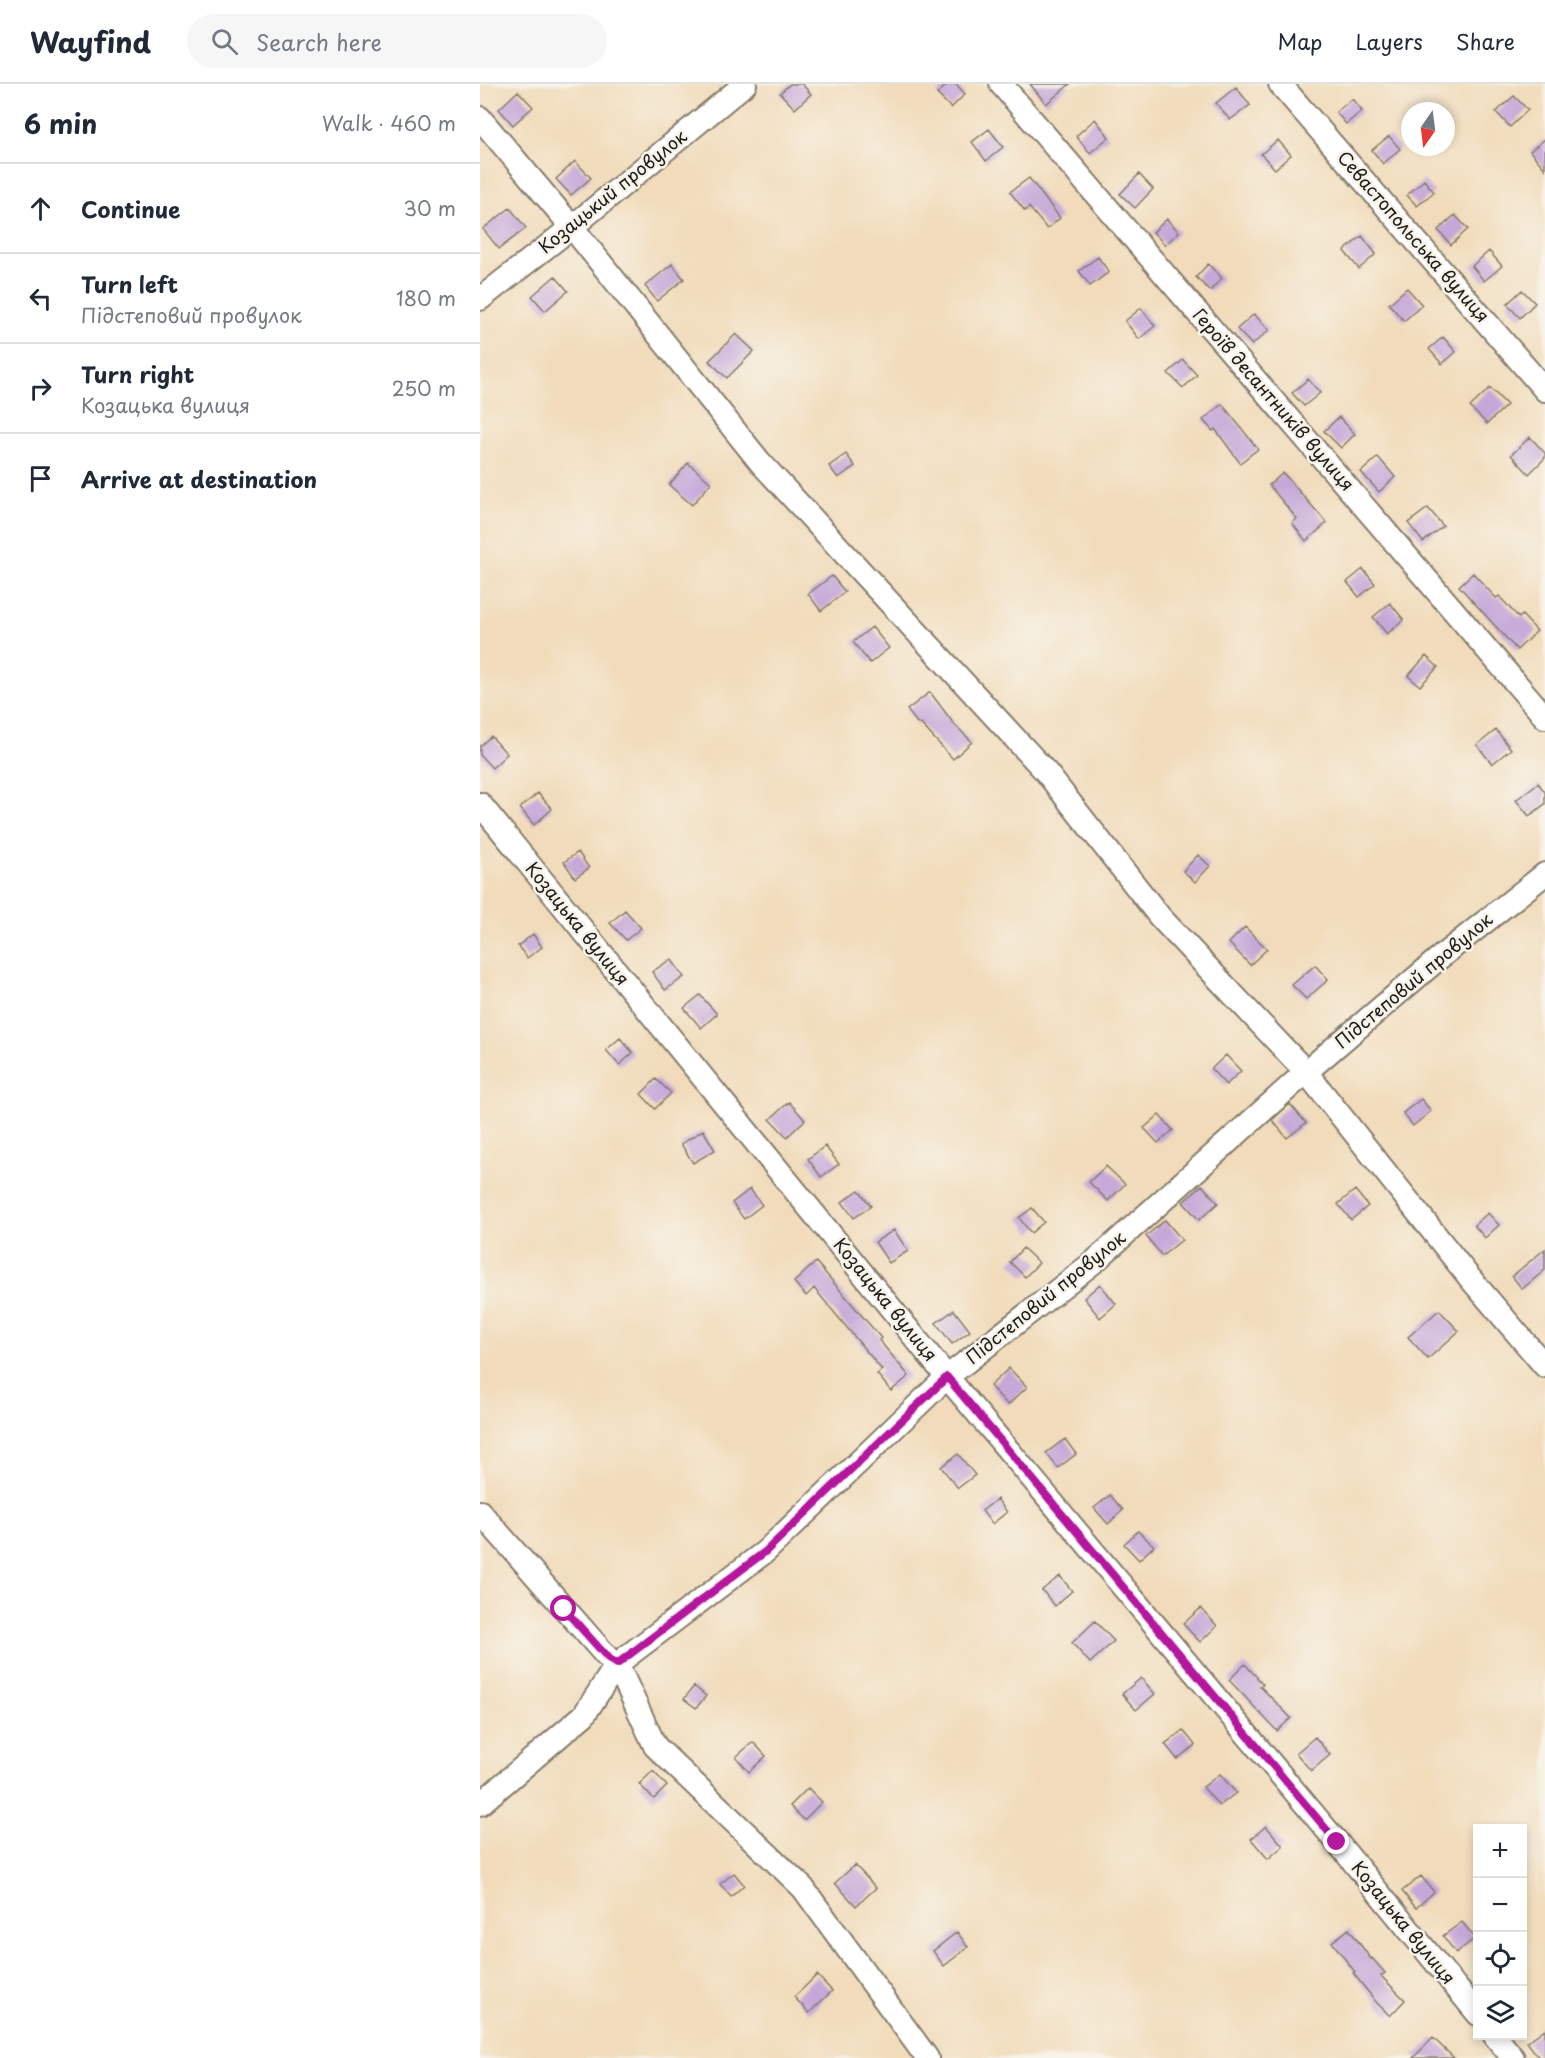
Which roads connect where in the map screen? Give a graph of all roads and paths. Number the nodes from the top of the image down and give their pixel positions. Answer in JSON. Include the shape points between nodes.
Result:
{"nodes":[{"id":1,"x":745,"y":84,"type":"edge"},
{"id":2,"x":1001,"y":84,"type":"edge"},
{"id":3,"x":1281,"y":84,"type":"edge"},
{"id":4,"x":480,"y":118,"type":"edge"},
{"id":5,"x":572,"y":227,"type":"junction"},
{"id":6,"x":480,"y":299,"type":"edge"},
{"id":7,"x":1545,"y":390,"type":"edge"},
{"id":8,"x":1545,"y":717,"type":"edge"},
{"id":9,"x":480,"y":804,"type":"edge"},
{"id":10,"x":1545,"y":874,"type":"edge"},
{"id":11,"x":1306,"y":1072,"type":"junction"},
{"id":12,"x":1545,"y":1366,"type":"edge"},
{"id":13,"x":947,"y":1377,"type":"junction"},
{"id":14,"x":480,"y":1512,"type":"edge"},
{"id":15,"x":617,"y":1664,"type":"junction"},
{"id":16,"x":480,"y":1804,"type":"edge"},
{"id":17,"x":1473,"y":2008,"type":"edge"},
{"id":18,"x":1498,"y":2040,"type":"edge"},
{"id":19,"x":927,"y":2058,"type":"edge"},
{"id":20,"x":1513,"y":2058,"type":"edge"}],
"edges":[{"from":1,"to":5,"type":"street","name":"Козацький провулок"},
{"from":2,"to":8,"type":"street","name":"Героїв десантників вулиця"},
{"from":3,"to":7,"type":"street","name":"Севастопольська вулиця"},
{"from":4,"to":5,"type":"street"},
{"from":5,"to":6,"type":"street","name":"Козацький провулок"},
{"from":5,"to":11,"type":"street","via":[[759,462],[1046,772],[1160,917]]},
{"from":9,"to":13,"type":"street","name":"Козацька вулиця"},
{"from":10,"to":11,"type":"street","name":"Підстеповий провулок"},
{"from":11,"to":12,"type":"street"},
{"from":11,"to":13,"type":"street","name":"Підстеповий провулок","via":[[1095,1261]]},
{"from":13,"to":15,"type":"street","name":"Підстеповий провулок","via":[[766,1551]]},
{"from":13,"to":17,"type":"street","name":"Козацька вулиця"},
{"from":14,"to":15,"type":"street"},
{"from":15,"to":16,"type":"street","name":"Підстеповий провулок","via":[[585,1715]]},
{"from":15,"to":19,"type":"street","via":[[655,1746],[803,1888]]},
{"from":18,"to":20,"type":"street"}]}
